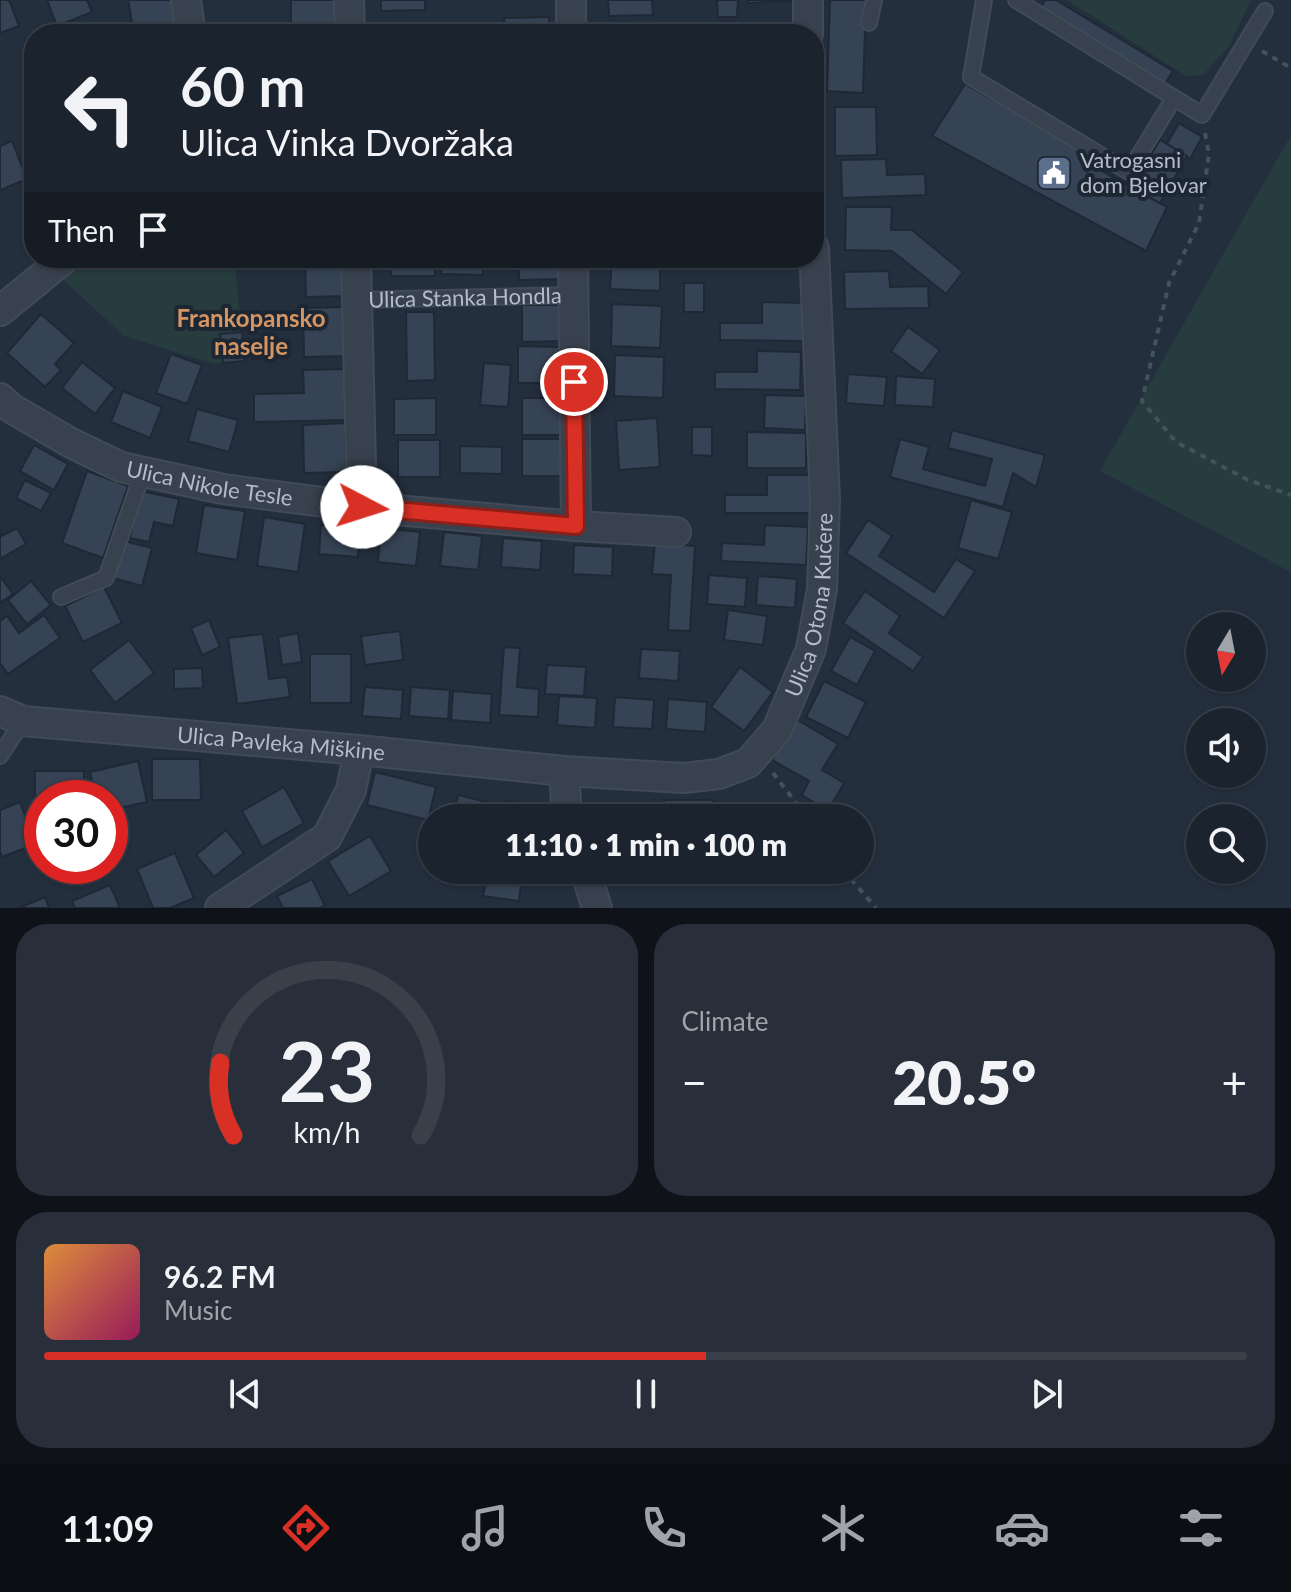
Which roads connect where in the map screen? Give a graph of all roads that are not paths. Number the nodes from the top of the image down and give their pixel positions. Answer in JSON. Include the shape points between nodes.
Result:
{"nodes":[{"id":1,"x":186,"y":0,"type":"edge"},
{"id":2,"x":349,"y":0,"type":"edge"},
{"id":3,"x":571,"y":0,"type":"edge"},
{"id":4,"x":808,"y":0,"type":"edge"},
{"id":5,"x":874,"y":0,"type":"edge"},
{"id":6,"x":984,"y":0,"type":"edge"},
{"id":7,"x":1016,"y":0,"type":"edge"},
{"id":8,"x":1265,"y":11,"type":"dead end"},
{"id":9,"x":869,"y":23,"type":"dead end"},
{"id":10,"x":190,"y":24,"type":"edge"},
{"id":11,"x":350,"y":24,"type":"edge"},
{"id":12,"x":571,"y":24,"type":"edge"},
{"id":13,"x":808,"y":24,"type":"edge"},
{"id":14,"x":1174,"y":98,"type":"junction"},
{"id":15,"x":53,"y":268,"type":"edge"},
{"id":16,"x":356,"y":268,"type":"edge"},
{"id":17,"x":573,"y":268,"type":"edge"},
{"id":18,"x":815,"y":268,"type":"edge"},
{"id":19,"x":574,"y":295,"type":"junction"},
{"id":20,"x":357,"y":300,"type":"junction"},
{"id":21,"x":0,"y":311,"type":"edge"},
{"id":22,"x":6,"y":403,"type":"edge"},
{"id":23,"x":143,"y":472,"type":"junction"},
{"id":24,"x":362,"y":507,"type":"junction"},
{"id":25,"x":576,"y":526,"type":"junction"},
{"id":26,"x":676,"y":532,"type":"dead end"},
{"id":27,"x":61,"y":597,"type":"dead end"},
{"id":28,"x":11,"y":716,"type":"edge"},
{"id":29,"x":359,"y":750,"type":"junction"},
{"id":30,"x":0,"y":756,"type":"edge"},
{"id":31,"x":564,"y":771,"type":"junction"},
{"id":32,"x":566,"y":804,"type":"edge"},
{"id":33,"x":589,"y":884,"type":"edge"},
{"id":34,"x":220,"y":908,"type":"edge"},
{"id":35,"x":597,"y":908,"type":"edge"}],
"edges":[{"from":1,"to":10,"type":"street"},
{"from":2,"to":11,"type":"street"},
{"from":3,"to":12,"type":"street"},
{"from":4,"to":13,"type":"street"},
{"from":5,"to":9,"type":"lane"},
{"from":6,"to":14,"type":"lane","via":[[971,77],[1129,172]]},
{"from":7,"to":14,"type":"lane"},
{"from":8,"to":14,"type":"lane","via":[[1202,115]]},
{"from":15,"to":21,"type":"street"},
{"from":16,"to":20,"type":"street","name":"Ulica Stanka Hondla"},
{"from":17,"to":19,"type":"street"},
{"from":18,"to":31,"type":"street","name":"Ulica Otona Kučere","via":[[825,500],[822,589],[811,649],[777,730],[748,763],[719,774],[684,778]]},
{"from":19,"to":20,"type":"lane","name":"Ulica Stanka Hondla"},
{"from":19,"to":25,"type":"street"},
{"from":20,"to":24,"type":"street","name":"Ulica Stanka Hondla"},
{"from":22,"to":23,"type":"street","name":"Ulica Nikole Tesle","via":[[109,461]]},
{"from":23,"to":24,"type":"street","name":"Ulica Nikole Tesle","via":[[223,489]]},
{"from":23,"to":27,"type":"lane","via":[[106,578]]},
{"from":24,"to":25,"type":"street","name":"Ulica Nikole Tesle"},
{"from":25,"to":26,"type":"street","name":"Ulica Nikole Tesle"},
{"from":28,"to":29,"type":"street","name":"Ulica Pavleka Miškine"},
{"from":28,"to":30,"type":"lane"},
{"from":29,"to":31,"type":"street","name":"Ulica Pavleka Miškine"},
{"from":29,"to":34,"type":"street","via":[[351,790],[327,837]]},
{"from":31,"to":32,"type":"street"},
{"from":33,"to":35,"type":"street"}]}
